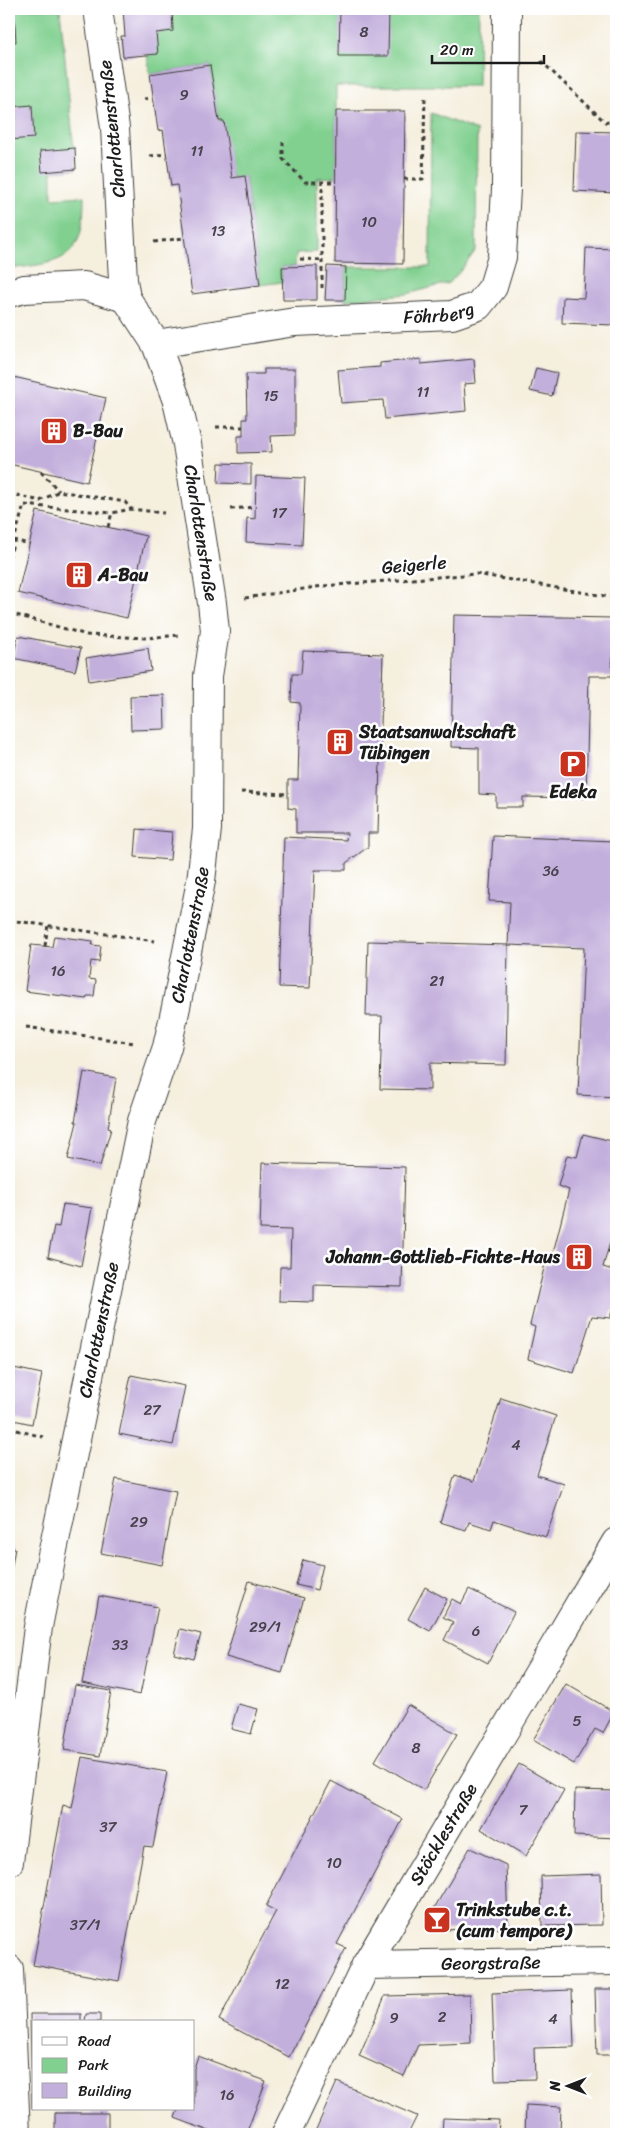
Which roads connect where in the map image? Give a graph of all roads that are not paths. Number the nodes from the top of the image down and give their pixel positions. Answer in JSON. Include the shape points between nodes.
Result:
{"nodes":[{"id":1,"x":98,"y":9,"type":"edge"},
{"id":2,"x":506,"y":9,"type":"edge"},
{"id":3,"x":9,"y":294,"type":"edge"},
{"id":4,"x":126,"y":298,"type":"junction"},
{"id":5,"x":156,"y":344,"type":"junction"},
{"id":6,"x":616,"y":1542,"type":"edge"},
{"id":7,"x":9,"y":1862,"type":"edge"},
{"id":8,"x":616,"y":1961,"type":"edge"},
{"id":9,"x":366,"y":1965,"type":"junction"},
{"id":10,"x":9,"y":1969,"type":"edge"},
{"id":11,"x":16,"y":2134,"type":"edge"},
{"id":12,"x":286,"y":2134,"type":"edge"}],
"edges":[{"from":1,"to":4,"type":"street","name":"Charlottenstraße","via":[[115,128]]},
{"from":2,"to":5,"type":"street","name":"Föhrberg","via":[[506,190],[502,258],[493,287],[478,306],[452,315],[295,322]]},
{"from":3,"to":4,"type":"street","via":[[24,289],[84,286]]},
{"from":4,"to":5,"type":"street","name":"Charlottenstraße"},
{"from":5,"to":7,"type":"street","name":"Charlottenstraße","via":[[177,401],[199,517],[215,631],[208,676],[207,829],[201,881],[167,1047],[142,1121],[38,1627]]},
{"from":6,"to":9,"type":"street","name":"Stöcklestraße"},
{"from":8,"to":9,"type":"street","name":"Georgstraße"},
{"from":9,"to":12,"type":"street","name":"Stöcklestraße"},
{"from":10,"to":11,"type":"street"}]}
